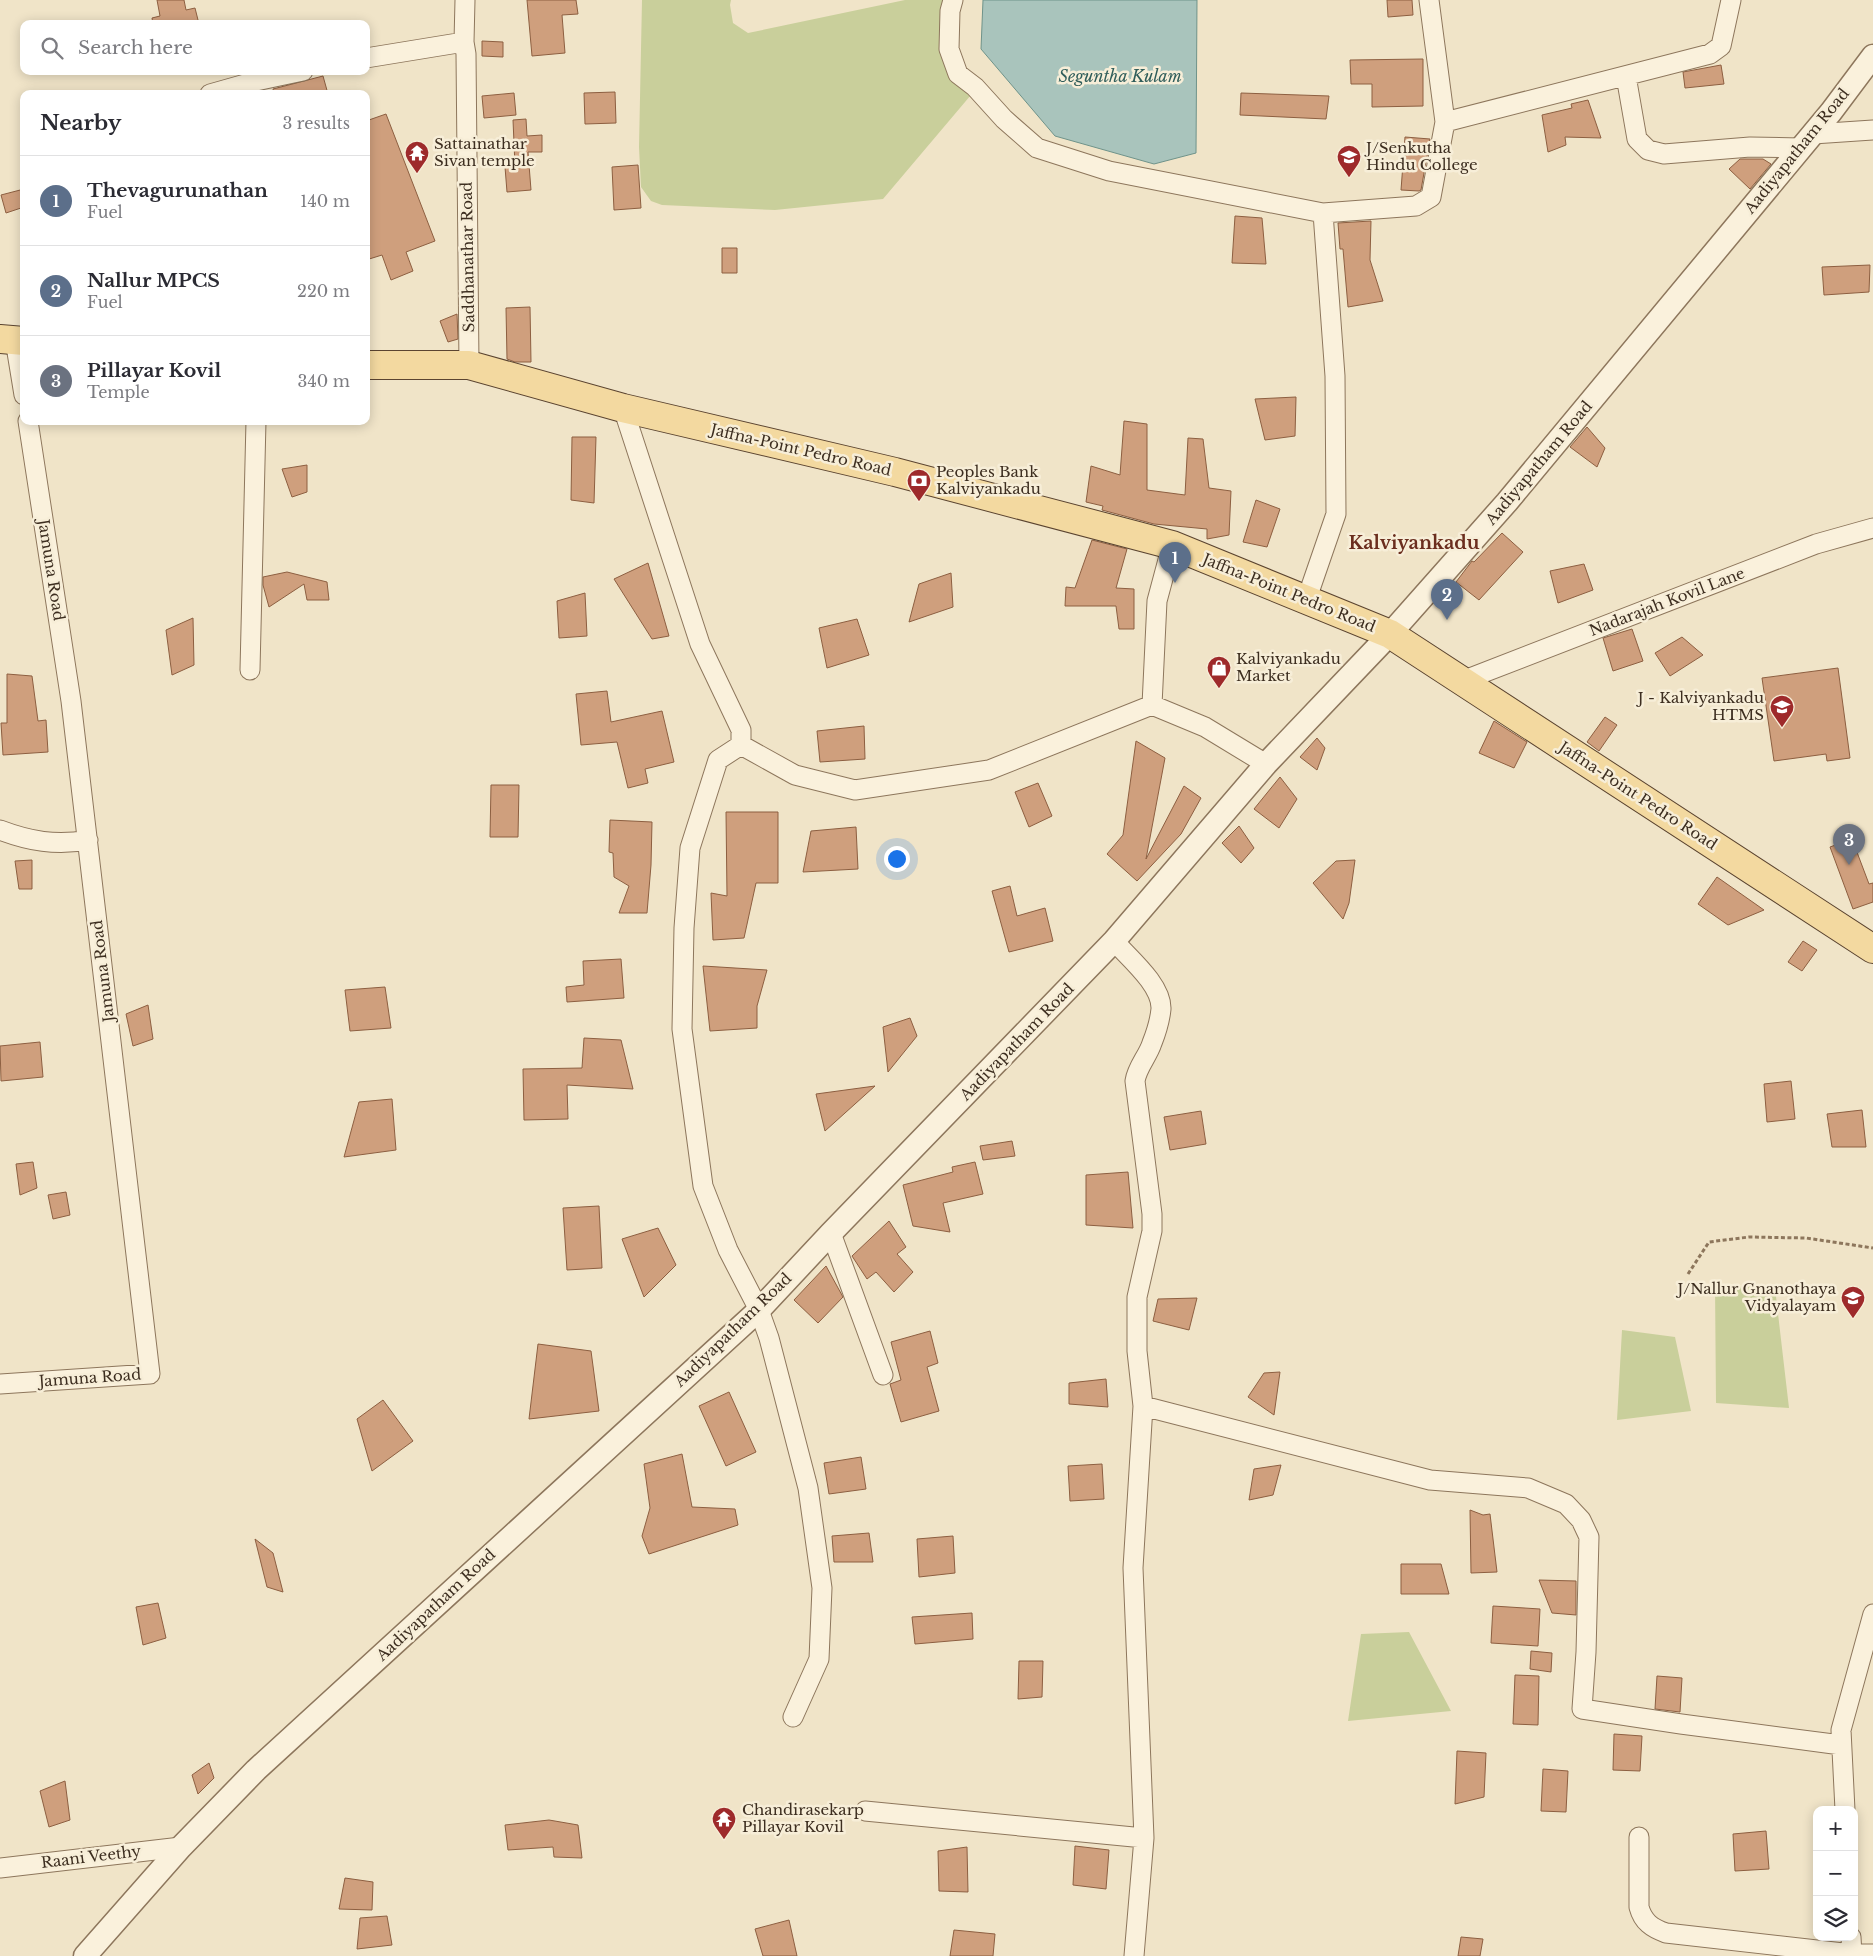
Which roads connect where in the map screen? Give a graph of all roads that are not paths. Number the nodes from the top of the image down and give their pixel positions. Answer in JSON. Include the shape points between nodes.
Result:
{"nodes":[{"id":1,"x":465,"y":0,"type":"edge"},
{"id":2,"x":953,"y":0,"type":"edge"},
{"id":3,"x":1429,"y":0,"type":"edge"},
{"id":4,"x":1731,"y":0,"type":"edge"},
{"id":5,"x":464,"y":42,"type":"junction"},
{"id":6,"x":1873,"y":56,"type":"edge"},
{"id":7,"x":370,"y":57,"type":"edge"},
{"id":8,"x":284,"y":75,"type":"edge"},
{"id":9,"x":1626,"y":76,"type":"junction"},
{"id":10,"x":224,"y":90,"type":"edge"},
{"id":11,"x":1445,"y":122,"type":"junction"},
{"id":12,"x":1873,"y":130,"type":"edge"},
{"id":13,"x":1807,"y":141,"type":"junction"},
{"id":14,"x":1324,"y":213,"type":"junction"},
{"id":15,"x":13,"y":340,"type":"edge"},
{"id":16,"x":370,"y":365,"type":"edge"},
{"id":17,"x":469,"y":365,"type":"junction"},
{"id":18,"x":20,"y":375,"type":"edge"},
{"id":19,"x":623,"y":408,"type":"junction"},
{"id":20,"x":29,"y":425,"type":"edge"},
{"id":21,"x":256,"y":425,"type":"edge"},
{"id":22,"x":1873,"y":528,"type":"edge"},
{"id":23,"x":1172,"y":545,"type":"junction"},
{"id":24,"x":1306,"y":601,"type":"junction"},
{"id":25,"x":1390,"y":634,"type":"junction"},
{"id":26,"x":250,"y":670,"type":"dead end"},
{"id":27,"x":1462,"y":681,"type":"junction"},
{"id":28,"x":1152,"y":705,"type":"junction"},
{"id":29,"x":740,"y":745,"type":"junction"},
{"id":30,"x":1266,"y":764,"type":"junction"},
{"id":31,"x":0,"y":830,"type":"edge"},
{"id":32,"x":88,"y":840,"type":"junction"},
{"id":33,"x":1114,"y":942,"type":"junction"},
{"id":34,"x":1873,"y":949,"type":"edge"},
{"id":35,"x":831,"y":1233,"type":"junction"},
{"id":36,"x":759,"y":1310,"type":"junction"},
{"id":37,"x":883,"y":1375,"type":"dead end"},
{"id":38,"x":0,"y":1384,"type":"edge"},
{"id":39,"x":1143,"y":1406,"type":"junction"},
{"id":40,"x":1872,"y":1621,"type":"edge"},
{"id":41,"x":793,"y":1717,"type":"dead end"},
{"id":42,"x":1841,"y":1744,"type":"junction"},
{"id":43,"x":1845,"y":1806,"type":"edge"},
{"id":44,"x":865,"y":1811,"type":"dead end"},
{"id":45,"x":1639,"y":1837,"type":"dead end"},
{"id":46,"x":1144,"y":1838,"type":"junction"},
{"id":47,"x":181,"y":1847,"type":"junction"},
{"id":48,"x":0,"y":1868,"type":"edge"},
{"id":49,"x":1852,"y":1949,"type":"edge"},
{"id":50,"x":1873,"y":1954,"type":"edge"},
{"id":51,"x":85,"y":1956,"type":"edge"},
{"id":52,"x":1134,"y":1956,"type":"edge"}],
"edges":[{"from":1,"to":5,"type":"street","name":"Saddhanathar Road"},
{"from":2,"to":14,"type":"street","via":[[949,49],[958,74],[1037,148],[1109,171]]},
{"from":3,"to":11,"type":"street"},
{"from":4,"to":9,"type":"street","via":[[1721,46],[1710,54]]},
{"from":5,"to":7,"type":"street"},
{"from":5,"to":17,"type":"street","name":"Saddhanathar Road"},
{"from":6,"to":13,"type":"street","name":"Aadiyapatham Road"},
{"from":8,"to":10,"type":"street"},
{"from":9,"to":11,"type":"street"},
{"from":9,"to":13,"type":"street","via":[[1637,139],[1648,150],[1664,154]]},
{"from":11,"to":14,"type":"street","via":[[1431,197],[1416,206]]},
{"from":12,"to":13,"type":"street"},
{"from":13,"to":25,"type":"street","name":"Aadiyapatham Road","via":[[1507,502]]},
{"from":14,"to":24,"type":"street","via":[[1335,376],[1336,514]]},
{"from":15,"to":18,"type":"street"},
{"from":16,"to":17,"type":"main road","name":"Jaffna-Point Pedro Road"},
{"from":17,"to":19,"type":"main road","name":"Jaffna-Point Pedro Road"},
{"from":19,"to":23,"type":"main road","name":"Jaffna-Point Pedro Road","via":[[895,472]]},
{"from":19,"to":29,"type":"street","via":[[700,644],[741,730]]},
{"from":20,"to":32,"type":"street","name":"Jamuna Road","via":[[71,701]]},
{"from":21,"to":26,"type":"street"},
{"from":22,"to":27,"type":"street","name":"Nadarajah Kovil Lane","via":[[1816,544]]},
{"from":23,"to":24,"type":"main road","name":"Jaffna-Point Pedro Road"},
{"from":23,"to":28,"type":"street","via":[[1157,602]]},
{"from":24,"to":25,"type":"main road","name":"Jaffna-Point Pedro Road"},
{"from":25,"to":27,"type":"main road","name":"Jaffna-Point Pedro Road"},
{"from":25,"to":30,"type":"street","name":"Aadiyapatham Road"},
{"from":27,"to":34,"type":"main road","name":"Jaffna-Point Pedro Road"},
{"from":28,"to":29,"type":"street","via":[[989,770],[855,790],[794,775]]},
{"from":28,"to":30,"type":"street","via":[[1205,727]]},
{"from":29,"to":36,"type":"street","via":[[718,760],[690,848],[682,1029],[703,1186],[728,1250]]},
{"from":30,"to":33,"type":"street","name":"Aadiyapatham Road"},
{"from":31,"to":32,"type":"street","via":[[28,840],[72,843]]},
{"from":32,"to":38,"type":"street","name":"Jamuna Road","via":[[150,1374]]},
{"from":33,"to":35,"type":"street","name":"Aadiyapatham Road"},
{"from":33,"to":39,"type":"street","via":[[1153,984],[1161,1009],[1152,1044],[1135,1081],[1152,1214],[1152,1231],[1137,1297],[1137,1351]]},
{"from":35,"to":36,"type":"street","name":"Aadiyapatham Road"},
{"from":35,"to":37,"type":"street"},
{"from":36,"to":41,"type":"street","via":[[770,1338],[808,1488],[822,1588],[819,1659]]},
{"from":36,"to":47,"type":"street","name":"Aadiyapatham Road","via":[[256,1770]]},
{"from":39,"to":42,"type":"street","via":[[1430,1480],[1528,1488],[1566,1504],[1581,1520],[1589,1537],[1582,1708]]},
{"from":39,"to":46,"type":"street","via":[[1133,1568]]},
{"from":40,"to":42,"type":"street","via":[[1841,1730]]},
{"from":42,"to":43,"type":"street"},
{"from":44,"to":46,"type":"street"},
{"from":45,"to":49,"type":"street","via":[[1639,1908],[1642,1917],[1656,1930]]},
{"from":46,"to":52,"type":"street"},
{"from":47,"to":48,"type":"street","name":"Raani Veethy"},
{"from":47,"to":51,"type":"street","name":"Aadiyapatham Road"},
{"from":49,"to":50,"type":"street"}]}
